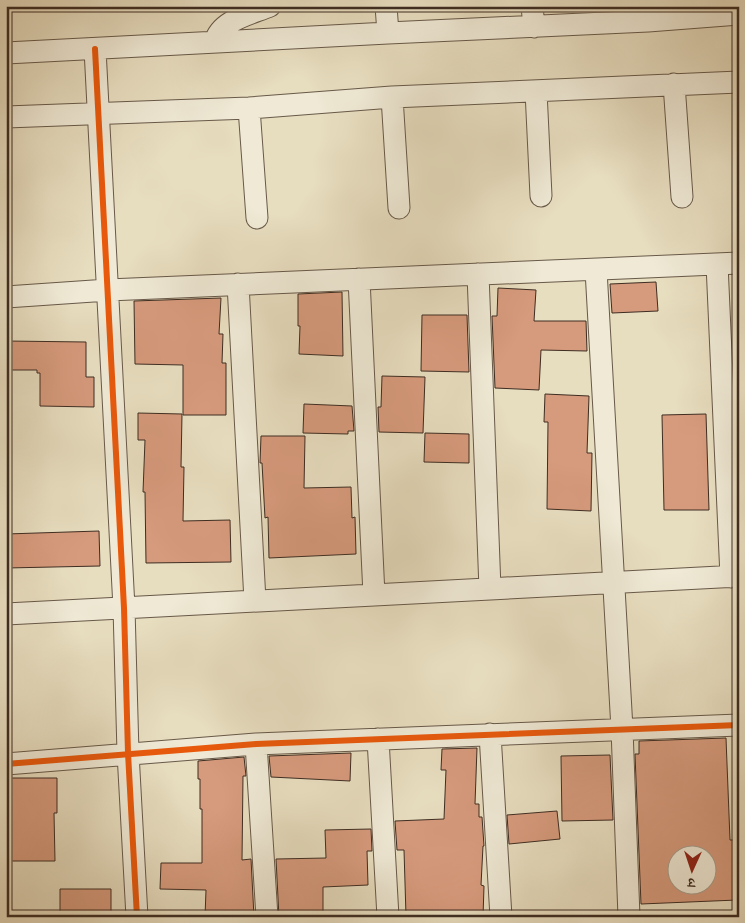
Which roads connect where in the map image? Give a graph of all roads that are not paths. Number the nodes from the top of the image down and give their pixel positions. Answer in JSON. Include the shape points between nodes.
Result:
{"nodes":[{"id":1,"x":270,"y":6,"type":"edge"},
{"id":2,"x":386,"y":6,"type":"edge"},
{"id":3,"x":675,"y":13,"type":"edge"},
{"id":4,"x":739,"y":14,"type":"edge"},
{"id":5,"x":533,"y":17,"type":"edge"},
{"id":6,"x":388,"y":33,"type":"junction"},
{"id":7,"x":215,"y":42,"type":"junction"},
{"id":8,"x":95,"y":49,"type":"junction"},
{"id":9,"x":6,"y":54,"type":"edge"},
{"id":10,"x":739,"y":82,"type":"edge"},
{"id":11,"x":674,"y":84,"type":"junction"},
{"id":12,"x":536,"y":91,"type":"junction"},
{"id":13,"x":392,"y":98,"type":"junction"},
{"id":14,"x":249,"y":108,"type":"junction"},
{"id":15,"x":98,"y":112,"type":"junction"},
{"id":16,"x":6,"y":117,"type":"edge"},
{"id":17,"x":541,"y":196,"type":"dead end"},
{"id":18,"x":682,"y":197,"type":"dead end"},
{"id":19,"x":399,"y":208,"type":"dead end"},
{"id":20,"x":257,"y":218,"type":"dead end"},
{"id":21,"x":739,"y":263,"type":"edge"},
{"id":22,"x":717,"y":264,"type":"junction"},
{"id":23,"x":596,"y":270,"type":"junction"},
{"id":24,"x":478,"y":274,"type":"junction"},
{"id":25,"x":360,"y":280,"type":"junction"},
{"id":26,"x":238,"y":284,"type":"junction"},
{"id":27,"x":108,"y":290,"type":"junction"},
{"id":28,"x":6,"y":297,"type":"edge"},
{"id":29,"x":735,"y":577,"type":"edge"},
{"id":30,"x":614,"y":583,"type":"junction"},
{"id":31,"x":490,"y":589,"type":"junction"},
{"id":32,"x":374,"y":595,"type":"junction"},
{"id":33,"x":255,"y":601,"type":"junction"},
{"id":34,"x":124,"y":608,"type":"junction"},
{"id":35,"x":6,"y":614,"type":"edge"},
{"id":36,"x":739,"y":726,"type":"edge"},
{"id":37,"x":622,"y":729,"type":"junction"},
{"id":38,"x":490,"y":734,"type":"junction"},
{"id":39,"x":378,"y":739,"type":"junction"},
{"id":40,"x":256,"y":744,"type":"junction"},
{"id":41,"x":128,"y":753,"type":"junction"},
{"id":42,"x":6,"y":764,"type":"edge"},
{"id":43,"x":137,"y":917,"type":"edge"},
{"id":44,"x":267,"y":917,"type":"edge"},
{"id":45,"x":388,"y":917,"type":"edge"},
{"id":46,"x":502,"y":917,"type":"edge"},
{"id":47,"x":630,"y":917,"type":"edge"}],
"edges":[{"from":1,"to":7,"type":"street","via":[[225,25]]},
{"from":2,"to":6,"type":"street"},
{"from":3,"to":4,"type":"street"},
{"from":3,"to":5,"type":"street"},
{"from":5,"to":6,"type":"street"},
{"from":6,"to":7,"type":"street"},
{"from":7,"to":8,"type":"street"},
{"from":8,"to":9,"type":"street"},
{"from":8,"to":15,"type":"street"},
{"from":10,"to":11,"type":"street"},
{"from":11,"to":12,"type":"street"},
{"from":11,"to":18,"type":"street"},
{"from":12,"to":13,"type":"street"},
{"from":12,"to":17,"type":"street"},
{"from":13,"to":14,"type":"street"},
{"from":13,"to":19,"type":"street"},
{"from":14,"to":15,"type":"street"},
{"from":14,"to":20,"type":"street"},
{"from":15,"to":16,"type":"street"},
{"from":15,"to":27,"type":"street"},
{"from":21,"to":22,"type":"street"},
{"from":22,"to":23,"type":"street"},
{"from":22,"to":29,"type":"street"},
{"from":23,"to":24,"type":"street"},
{"from":23,"to":30,"type":"street"},
{"from":24,"to":25,"type":"street"},
{"from":24,"to":31,"type":"street"},
{"from":25,"to":26,"type":"street"},
{"from":25,"to":32,"type":"street"},
{"from":26,"to":27,"type":"street"},
{"from":26,"to":33,"type":"street"},
{"from":27,"to":28,"type":"street"},
{"from":27,"to":34,"type":"street"},
{"from":29,"to":30,"type":"street"},
{"from":30,"to":31,"type":"street"},
{"from":30,"to":37,"type":"street"},
{"from":31,"to":32,"type":"street"},
{"from":32,"to":33,"type":"street"},
{"from":33,"to":34,"type":"street"},
{"from":34,"to":35,"type":"street"},
{"from":34,"to":41,"type":"street"},
{"from":36,"to":37,"type":"street"},
{"from":37,"to":38,"type":"street"},
{"from":37,"to":47,"type":"street"},
{"from":38,"to":39,"type":"street"},
{"from":38,"to":46,"type":"street"},
{"from":39,"to":40,"type":"street"},
{"from":39,"to":45,"type":"street"},
{"from":40,"to":41,"type":"street"},
{"from":40,"to":44,"type":"street"},
{"from":41,"to":42,"type":"street"},
{"from":41,"to":43,"type":"street"}]}
